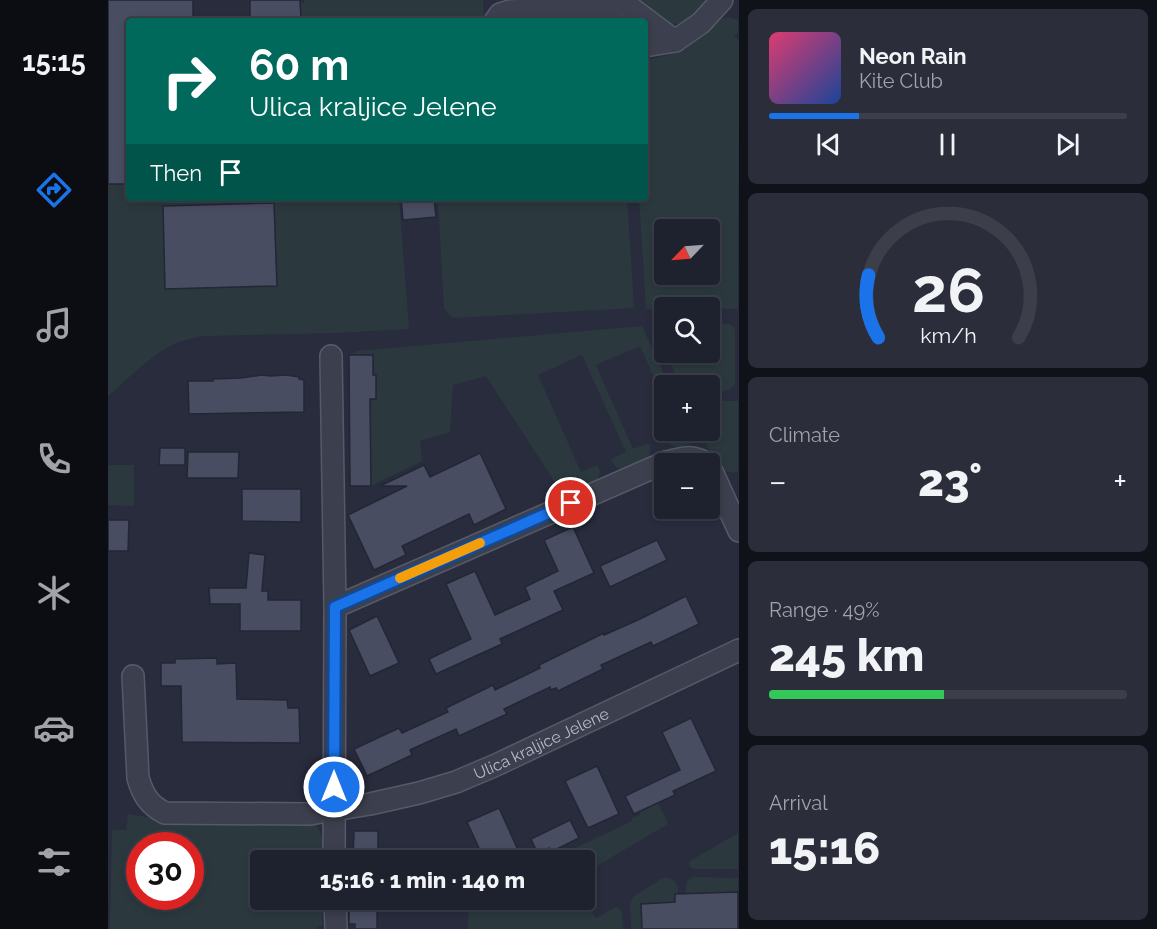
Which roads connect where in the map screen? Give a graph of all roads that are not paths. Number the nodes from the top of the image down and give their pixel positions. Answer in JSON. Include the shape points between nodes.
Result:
{"nodes":[{"id":1,"x":722,"y":0,"type":"edge"},
{"id":2,"x":497,"y":18,"type":"edge"},
{"id":3,"x":644,"y":18,"type":"edge"},
{"id":4,"x":648,"y":21,"type":"edge"},
{"id":5,"x":675,"y":41,"type":"junction"},
{"id":6,"x":648,"y":46,"type":"edge"},
{"id":7,"x":332,"y":356,"type":"dead end"},
{"id":8,"x":654,"y":467,"type":"edge"},
{"id":9,"x":720,"y":490,"type":"edge"},
{"id":10,"x":738,"y":531,"type":"edge"},
{"id":11,"x":335,"y":607,"type":"junction"},
{"id":12,"x":738,"y":650,"type":"edge"},
{"id":13,"x":134,"y":676,"type":"dead end"},
{"id":14,"x":334,"y":809,"type":"junction"},
{"id":15,"x":334,"y":850,"type":"edge"},
{"id":16,"x":335,"y":910,"type":"edge"},
{"id":17,"x":336,"y":929,"type":"edge"}],
"edges":[{"from":1,"to":5,"type":"street","via":[[701,23]]},
{"from":2,"to":3,"type":"street","via":[[510,11],[627,5]]},
{"from":4,"to":5,"type":"street"},
{"from":5,"to":6,"type":"street"},
{"from":7,"to":11,"type":"street"},
{"from":8,"to":11,"type":"street"},
{"from":9,"to":10,"type":"street"},
{"from":11,"to":14,"type":"street"},
{"from":12,"to":14,"type":"street","name":"Ulica kraljice Jelene","via":[[456,782],[380,802]]},
{"from":13,"to":14,"type":"street","name":"Ulica kraljice Jelene","via":[[138,778],[147,801],[155,808],[165,813],[310,814]]},
{"from":14,"to":15,"type":"street"},
{"from":16,"to":17,"type":"street"}]}
